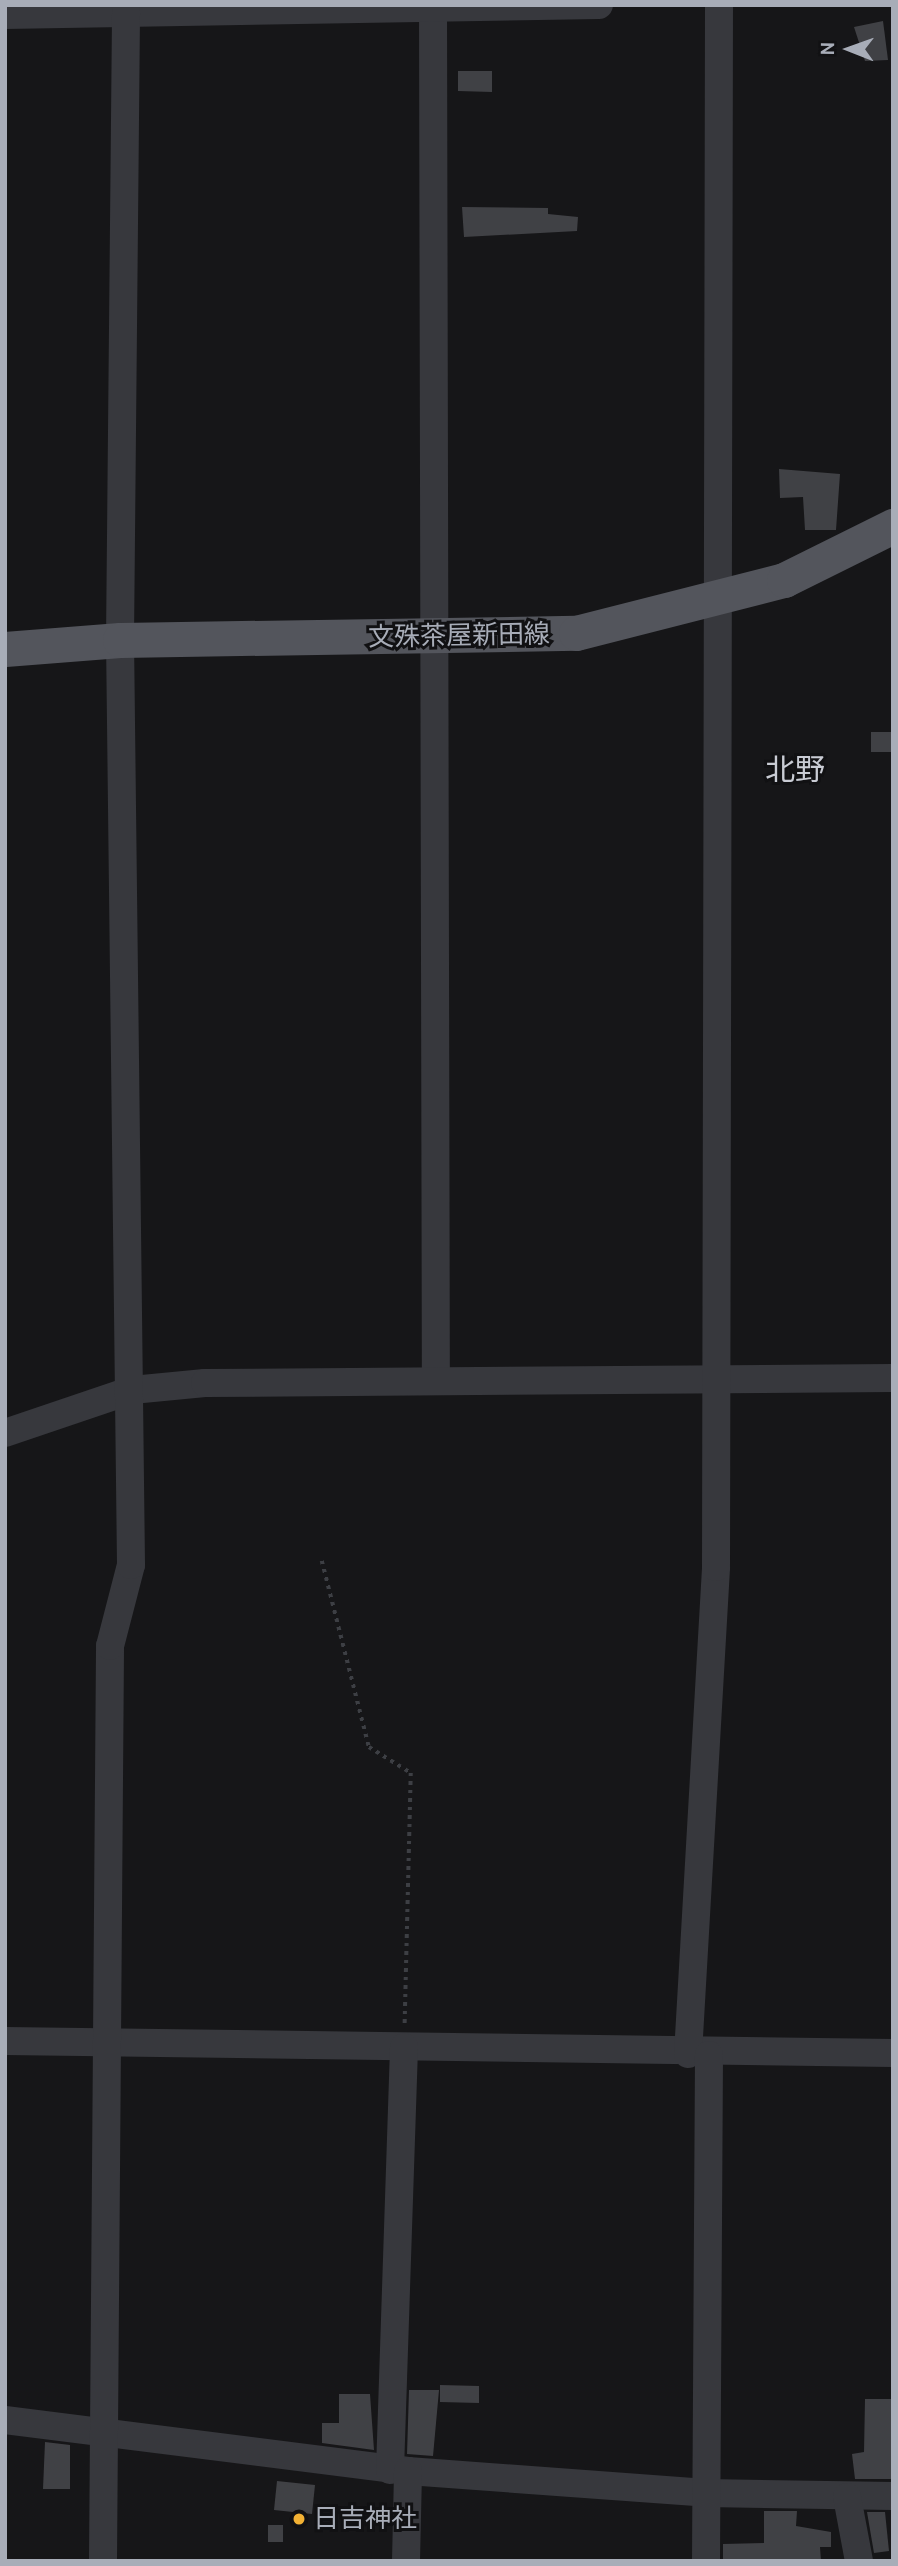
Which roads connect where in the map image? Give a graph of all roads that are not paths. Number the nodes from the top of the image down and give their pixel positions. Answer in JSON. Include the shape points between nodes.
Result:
{"nodes":[{"id":1,"x":599,"y":5,"type":"edge"},
{"id":2,"x":719,"y":5,"type":"edge"},
{"id":3,"x":433,"y":7,"type":"edge"},
{"id":4,"x":14,"y":12,"type":"edge"},
{"id":5,"x":127,"y":12,"type":"junction"},
{"id":6,"x":893,"y":526,"type":"edge"},
{"id":7,"x":714,"y":603,"type":"junction"},
{"id":8,"x":434,"y":638,"type":"junction"},
{"id":9,"x":120,"y":640,"type":"junction"},
{"id":10,"x":5,"y":649,"type":"edge"},
{"id":11,"x":893,"y":1378,"type":"edge"},
{"id":12,"x":716,"y":1379,"type":"junction"},
{"id":13,"x":436,"y":1381,"type":"junction"},
{"id":14,"x":132,"y":1390,"type":"junction"},
{"id":15,"x":9,"y":1421,"type":"edge"},
{"id":16,"x":5,"y":2041,"type":"edge"},
{"id":17,"x":107,"y":2043,"type":"junction"},
{"id":18,"x":404,"y":2047,"type":"junction"},
{"id":19,"x":893,"y":2053,"type":"edge"},
{"id":20,"x":698,"y":2055,"type":"junction"},
{"id":21,"x":5,"y":2420,"type":"edge"},
{"id":22,"x":103,"y":2434,"type":"junction"},
{"id":23,"x":399,"y":2470,"type":"junction"},
{"id":24,"x":706,"y":2493,"type":"junction"},
{"id":25,"x":893,"y":2496,"type":"edge"},
{"id":26,"x":848,"y":2497,"type":"junction"},
{"id":27,"x":103,"y":2561,"type":"edge"},
{"id":28,"x":406,"y":2561,"type":"edge"},
{"id":29,"x":706,"y":2561,"type":"edge"},
{"id":30,"x":859,"y":2561,"type":"edge"}],
"edges":[{"from":1,"to":3,"type":"street"},
{"from":2,"to":7,"type":"street"},
{"from":3,"to":5,"type":"street"},
{"from":3,"to":8,"type":"street"},
{"from":4,"to":5,"type":"street"},
{"from":5,"to":9,"type":"street"},
{"from":6,"to":7,"type":"main road","name":"文殊茶屋新田線","via":[[784,580]]},
{"from":7,"to":8,"type":"main road","name":"文殊茶屋新田線","via":[[576,633]]},
{"from":7,"to":12,"type":"street"},
{"from":8,"to":9,"type":"main road","name":"文殊茶屋新田線"},
{"from":8,"to":13,"type":"street"},
{"from":9,"to":10,"type":"main road","name":"文殊茶屋新田線"},
{"from":9,"to":14,"type":"street"},
{"from":11,"to":12,"type":"street"},
{"from":12,"to":13,"type":"street"},
{"from":12,"to":20,"type":"street","via":[[716,1567]]},
{"from":13,"to":14,"type":"street","via":[[205,1383]]},
{"from":14,"to":15,"type":"street"},
{"from":14,"to":17,"type":"street","via":[[131,1565],[110,1646]]},
{"from":16,"to":17,"type":"street"},
{"from":17,"to":18,"type":"street"},
{"from":17,"to":22,"type":"street"},
{"from":18,"to":20,"type":"street"},
{"from":18,"to":23,"type":"street"},
{"from":19,"to":20,"type":"street"},
{"from":20,"to":24,"type":"street"},
{"from":21,"to":22,"type":"street"},
{"from":22,"to":23,"type":"street"},
{"from":22,"to":27,"type":"street"},
{"from":23,"to":24,"type":"street"},
{"from":23,"to":28,"type":"street"},
{"from":24,"to":26,"type":"street"},
{"from":24,"to":29,"type":"street"},
{"from":25,"to":26,"type":"street"},
{"from":26,"to":30,"type":"street"}]}
